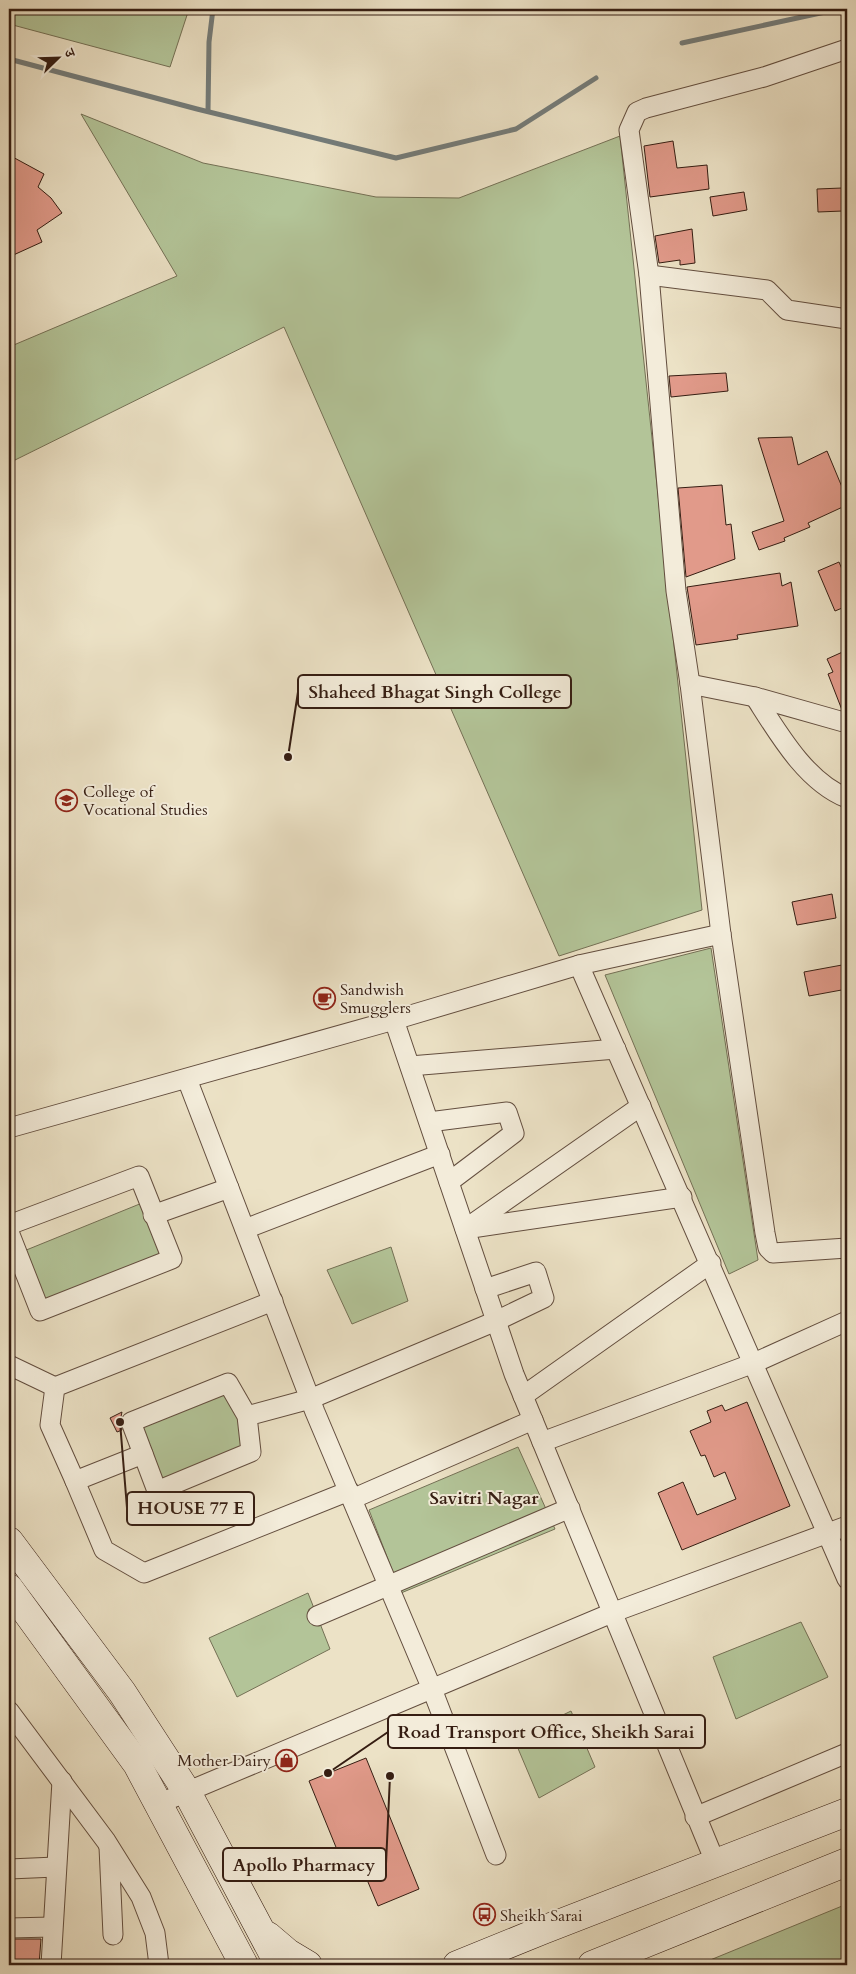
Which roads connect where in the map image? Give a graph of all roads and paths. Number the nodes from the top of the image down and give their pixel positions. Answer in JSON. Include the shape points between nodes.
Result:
{"nodes":[{"id":1,"x":847,"y":49,"type":"edge"},
{"id":2,"x":649,"y":275,"type":"junction"},
{"id":3,"x":847,"y":319,"type":"edge"},
{"id":4,"x":690,"y":684,"type":"junction"},
{"id":5,"x":755,"y":697,"type":"junction"},
{"id":6,"x":847,"y":722,"type":"edge"},
{"id":7,"x":847,"y":798,"type":"edge"},
{"id":8,"x":720,"y":934,"type":"junction"},
{"id":9,"x":579,"y":965,"type":"junction"},
{"id":10,"x":394,"y":1020,"type":"junction"},
{"id":11,"x":616,"y":1050,"type":"junction"},
{"id":12,"x":410,"y":1066,"type":"junction"},
{"id":13,"x":187,"y":1079,"type":"junction"},
{"id":14,"x":642,"y":1106,"type":"junction"},
{"id":15,"x":429,"y":1122,"type":"junction"},
{"id":16,"x":9,"y":1128,"type":"edge"},
{"id":17,"x":440,"y":1154,"type":"junction"},
{"id":18,"x":449,"y":1182,"type":"junction"},
{"id":19,"x":230,"y":1188,"type":"junction"},
{"id":20,"x":682,"y":1197,"type":"junction"},
{"id":21,"x":153,"y":1215,"type":"junction"},
{"id":22,"x":9,"y":1225,"type":"edge"},
{"id":23,"x":245,"y":1229,"type":"junction"},
{"id":24,"x":465,"y":1229,"type":"junction"},
{"id":25,"x":9,"y":1232,"type":"edge"},
{"id":26,"x":847,"y":1248,"type":"edge"},
{"id":27,"x":710,"y":1263,"type":"junction"},
{"id":28,"x":16,"y":1272,"type":"edge"},
{"id":29,"x":486,"y":1289,"type":"junction"},
{"id":30,"x":273,"y":1300,"type":"junction"},
{"id":31,"x":496,"y":1321,"type":"junction"},
{"id":32,"x":847,"y":1321,"type":"edge"},
{"id":33,"x":754,"y":1362,"type":"junction"},
{"id":34,"x":9,"y":1365,"type":"edge"},
{"id":35,"x":55,"y":1387,"type":"junction"},
{"id":36,"x":523,"y":1396,"type":"junction"},
{"id":37,"x":310,"y":1399,"type":"junction"},
{"id":38,"x":247,"y":1416,"type":"junction"},
{"id":39,"x":533,"y":1420,"type":"junction"},
{"id":40,"x":542,"y":1442,"type":"junction"},
{"id":41,"x":143,"y":1454,"type":"junction"},
{"id":42,"x":76,"y":1481,"type":"junction"},
{"id":43,"x":351,"y":1495,"type":"junction"},
{"id":44,"x":570,"y":1508,"type":"junction"},
{"id":45,"x":847,"y":1526,"type":"edge"},
{"id":46,"x":827,"y":1534,"type":"junction"},
{"id":47,"x":9,"y":1541,"type":"edge"},
{"id":48,"x":847,"y":1579,"type":"edge"},
{"id":49,"x":389,"y":1586,"type":"junction"},
{"id":50,"x":9,"y":1588,"type":"edge"},
{"id":51,"x":614,"y":1612,"type":"junction"},
{"id":52,"x":317,"y":1616,"type":"dead end"},
{"id":53,"x":432,"y":1689,"type":"junction"},
{"id":54,"x":9,"y":1711,"type":"edge"},
{"id":55,"x":847,"y":1753,"type":"edge"},
{"id":56,"x":62,"y":1781,"type":"junction"},
{"id":57,"x":187,"y":1792,"type":"junction"},
{"id":58,"x":158,"y":1804,"type":"junction"},
{"id":59,"x":847,"y":1812,"type":"edge"},
{"id":60,"x":695,"y":1817,"type":"junction"},
{"id":61,"x":109,"y":1845,"type":"junction"},
{"id":62,"x":496,"y":1855,"type":"dead end"},
{"id":63,"x":847,"y":1862,"type":"edge"},
{"id":64,"x":716,"y":1864,"type":"junction"},
{"id":65,"x":56,"y":1867,"type":"junction"},
{"id":66,"x":9,"y":1870,"type":"edge"},
{"id":67,"x":52,"y":1927,"type":"junction"},
{"id":68,"x":9,"y":1928,"type":"edge"},
{"id":69,"x":259,"y":1929,"type":"junction"},
{"id":70,"x":113,"y":1935,"type":"dead end"},
{"id":71,"x":240,"y":1960,"type":"edge"},
{"id":72,"x":51,"y":1965,"type":"edge"},
{"id":73,"x":160,"y":1965,"type":"edge"},
{"id":74,"x":278,"y":1965,"type":"edge"},
{"id":75,"x":308,"y":1965,"type":"edge"},
{"id":76,"x":457,"y":1965,"type":"edge"},
{"id":77,"x":592,"y":1965,"type":"edge"}],
"edges":[{"from":1,"to":2,"type":"street","via":[[764,77],[637,112],[629,130]]},
{"from":2,"to":3,"type":"street","via":[[767,290],[787,310]]},
{"from":2,"to":4,"type":"street","via":[[676,591]]},
{"from":4,"to":5,"type":"street"},
{"from":4,"to":8,"type":"street"},
{"from":5,"to":6,"type":"street"},
{"from":5,"to":7,"type":"street","via":[[782,740],[806,769]]},
{"from":8,"to":9,"type":"street"},
{"from":8,"to":26,"type":"street","via":[[768,1248],[779,1253]]},
{"from":9,"to":10,"type":"street"},
{"from":9,"to":11,"type":"street"},
{"from":10,"to":12,"type":"street"},
{"from":10,"to":13,"type":"street"},
{"from":11,"to":12,"type":"street"},
{"from":11,"to":14,"type":"street"},
{"from":12,"to":15,"type":"street"},
{"from":13,"to":16,"type":"street"},
{"from":13,"to":19,"type":"street"},
{"from":14,"to":20,"type":"street"},
{"from":14,"to":24,"type":"street"},
{"from":15,"to":17,"type":"street"},
{"from":15,"to":18,"type":"street","via":[[507,1112],[514,1133]]},
{"from":17,"to":18,"type":"street"},
{"from":17,"to":23,"type":"street"},
{"from":18,"to":24,"type":"street"},
{"from":19,"to":21,"type":"street"},
{"from":19,"to":23,"type":"street"},
{"from":20,"to":24,"type":"street"},
{"from":20,"to":27,"type":"street"},
{"from":21,"to":22,"type":"street","via":[[138,1176]]},
{"from":21,"to":28,"type":"street","via":[[172,1260],[40,1311]]},
{"from":23,"to":30,"type":"street"},
{"from":24,"to":29,"type":"street"},
{"from":25,"to":28,"type":"street"},
{"from":27,"to":33,"type":"street"},
{"from":27,"to":36,"type":"street"},
{"from":29,"to":31,"type":"street"},
{"from":29,"to":31,"type":"street","via":[[536,1272],[539,1281],[544,1298]]},
{"from":30,"to":35,"type":"street"},
{"from":30,"to":37,"type":"street"},
{"from":31,"to":36,"type":"street"},
{"from":31,"to":37,"type":"street"},
{"from":32,"to":33,"type":"street"},
{"from":33,"to":40,"type":"street"},
{"from":33,"to":46,"type":"street"},
{"from":34,"to":35,"type":"street"},
{"from":35,"to":42,"type":"street","via":[[50,1425]]},
{"from":36,"to":39,"type":"street"},
{"from":37,"to":38,"type":"street"},
{"from":37,"to":43,"type":"street"},
{"from":38,"to":41,"type":"street","via":[[228,1383],[132,1422]]},
{"from":38,"to":41,"type":"street","via":[[252,1452],[156,1491]]},
{"from":39,"to":40,"type":"street"},
{"from":39,"to":43,"type":"street"},
{"from":40,"to":44,"type":"street"},
{"from":41,"to":42,"type":"street"},
{"from":42,"to":43,"type":"street","via":[[104,1550],[144,1573]]},
{"from":43,"to":49,"type":"street"},
{"from":44,"to":49,"type":"street"},
{"from":44,"to":51,"type":"street"},
{"from":45,"to":46,"type":"street"},
{"from":46,"to":48,"type":"street"},
{"from":46,"to":51,"type":"street"},
{"from":47,"to":57,"type":"main road","via":[[122,1692]]},
{"from":49,"to":52,"type":"street"},
{"from":49,"to":53,"type":"street"},
{"from":50,"to":58,"type":"main road","via":[[137,1764]]},
{"from":51,"to":53,"type":"street"},
{"from":51,"to":60,"type":"street"},
{"from":53,"to":57,"type":"street"},
{"from":53,"to":62,"type":"street"},
{"from":54,"to":56,"type":"street"},
{"from":55,"to":60,"type":"street"},
{"from":56,"to":61,"type":"street"},
{"from":56,"to":65,"type":"street"},
{"from":57,"to":58,"type":"street"},
{"from":57,"to":69,"type":"main road"},
{"from":58,"to":71,"type":"main road"},
{"from":59,"to":64,"type":"main road"},
{"from":60,"to":64,"type":"street"},
{"from":61,"to":70,"type":"street"},
{"from":61,"to":73,"type":"street","via":[[141,1897],[155,1933]]},
{"from":63,"to":77,"type":"main road"},
{"from":64,"to":76,"type":"main road"},
{"from":65,"to":66,"type":"street"},
{"from":65,"to":67,"type":"street"},
{"from":67,"to":68,"type":"street"},
{"from":67,"to":72,"type":"street"},
{"from":69,"to":74,"type":"main road"},
{"from":69,"to":75,"type":"main road"}]}
